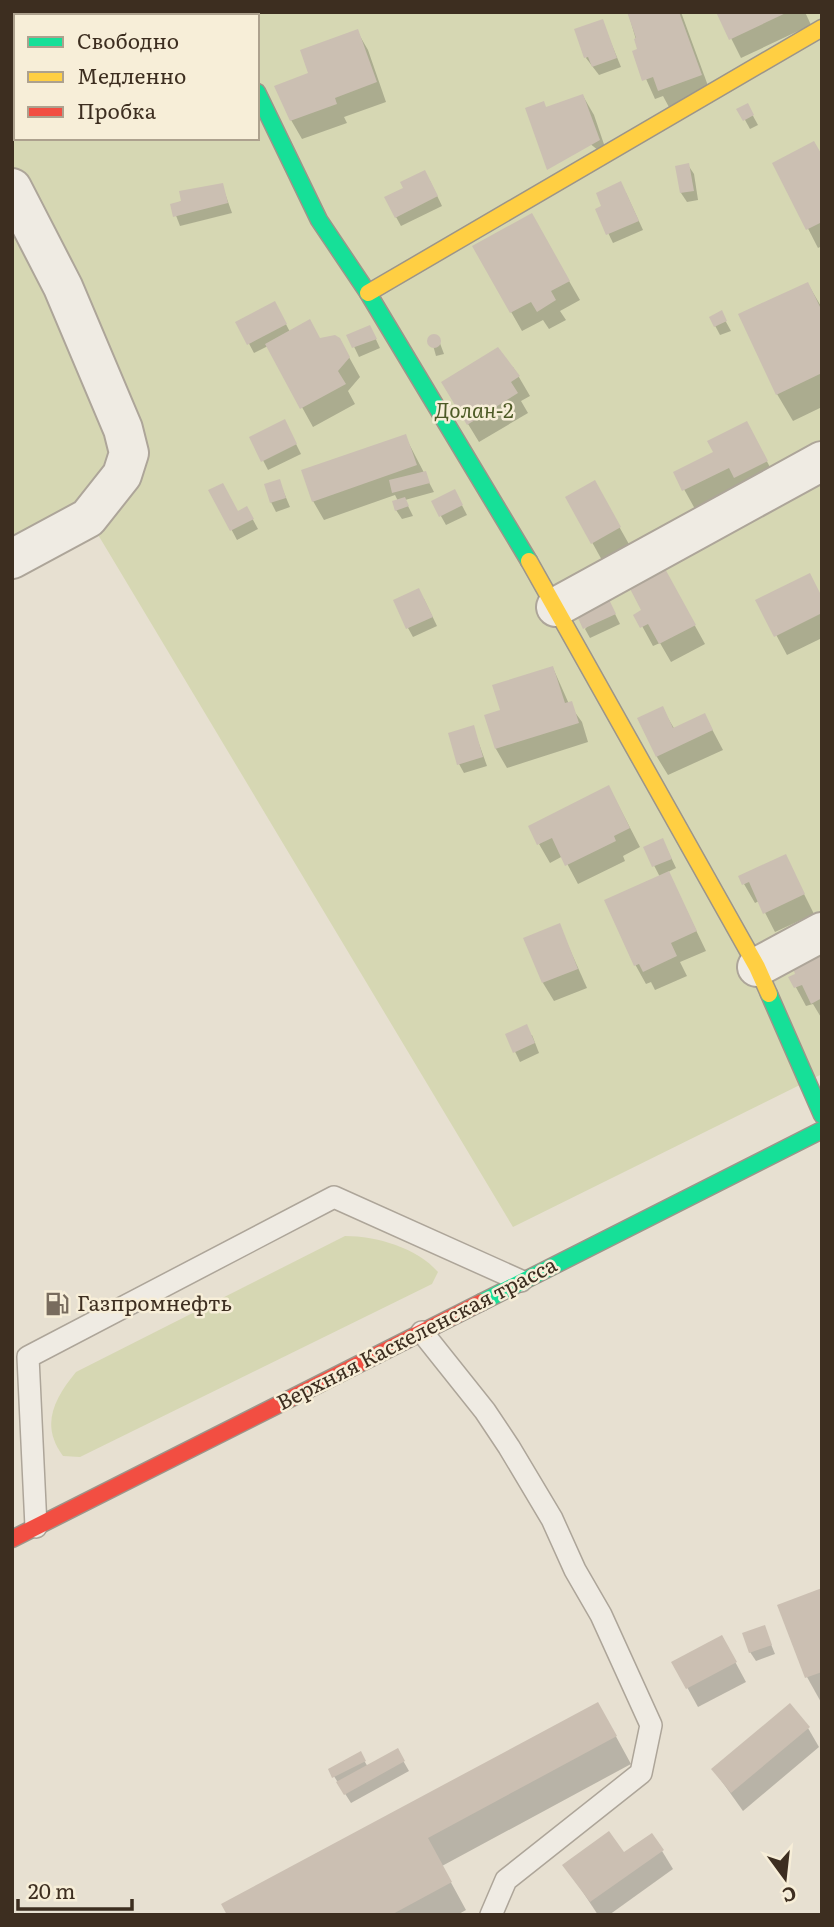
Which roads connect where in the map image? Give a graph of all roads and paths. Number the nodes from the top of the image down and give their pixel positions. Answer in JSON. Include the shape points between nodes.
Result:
{"nodes":[{"id":1,"x":822,"y":28,"type":"edge"},
{"id":2,"x":259,"y":96,"type":"edge"},
{"id":3,"x":12,"y":188,"type":"edge"},
{"id":4,"x":368,"y":293,"type":"junction"},
{"id":5,"x":822,"y":461,"type":"edge"},
{"id":6,"x":12,"y":559,"type":"edge"},
{"id":7,"x":556,"y":607,"type":"junction"},
{"id":8,"x":822,"y":932,"type":"edge"},
{"id":9,"x":757,"y":967,"type":"junction"},
{"id":10,"x":822,"y":1115,"type":"edge"},
{"id":11,"x":822,"y":1130,"type":"edge"},
{"id":12,"x":521,"y":1281,"type":"junction"},
{"id":13,"x":422,"y":1332,"type":"junction"},
{"id":14,"x":36,"y":1527,"type":"junction"},
{"id":15,"x":12,"y":1539,"type":"edge"},
{"id":16,"x":491,"y":1915,"type":"edge"}],
"edges":[{"from":1,"to":4,"type":"street"},
{"from":2,"to":4,"type":"street","via":[[319,220]]},
{"from":3,"to":6,"type":"street","via":[[63,287],[129,453],[122,475],[88,518]]},
{"from":4,"to":7,"type":"street"},
{"from":5,"to":7,"type":"street"},
{"from":7,"to":9,"type":"street"},
{"from":8,"to":9,"type":"street"},
{"from":9,"to":10,"type":"street"},
{"from":11,"to":12,"type":"street","name":"Верхняя Каскеленская трасса"},
{"from":12,"to":13,"type":"street","name":"Верхняя Каскеленская трасса"},
{"from":12,"to":14,"type":"lane","via":[[334,1197],[28,1357]]},
{"from":13,"to":14,"type":"street","name":"Верхняя Каскеленская трасса"},
{"from":13,"to":16,"type":"lane","via":[[485,1411],[552,1519],[651,1725],[641,1773],[506,1880]]},
{"from":14,"to":15,"type":"street","name":"Верхняя Каскеленская трасса"}]}
